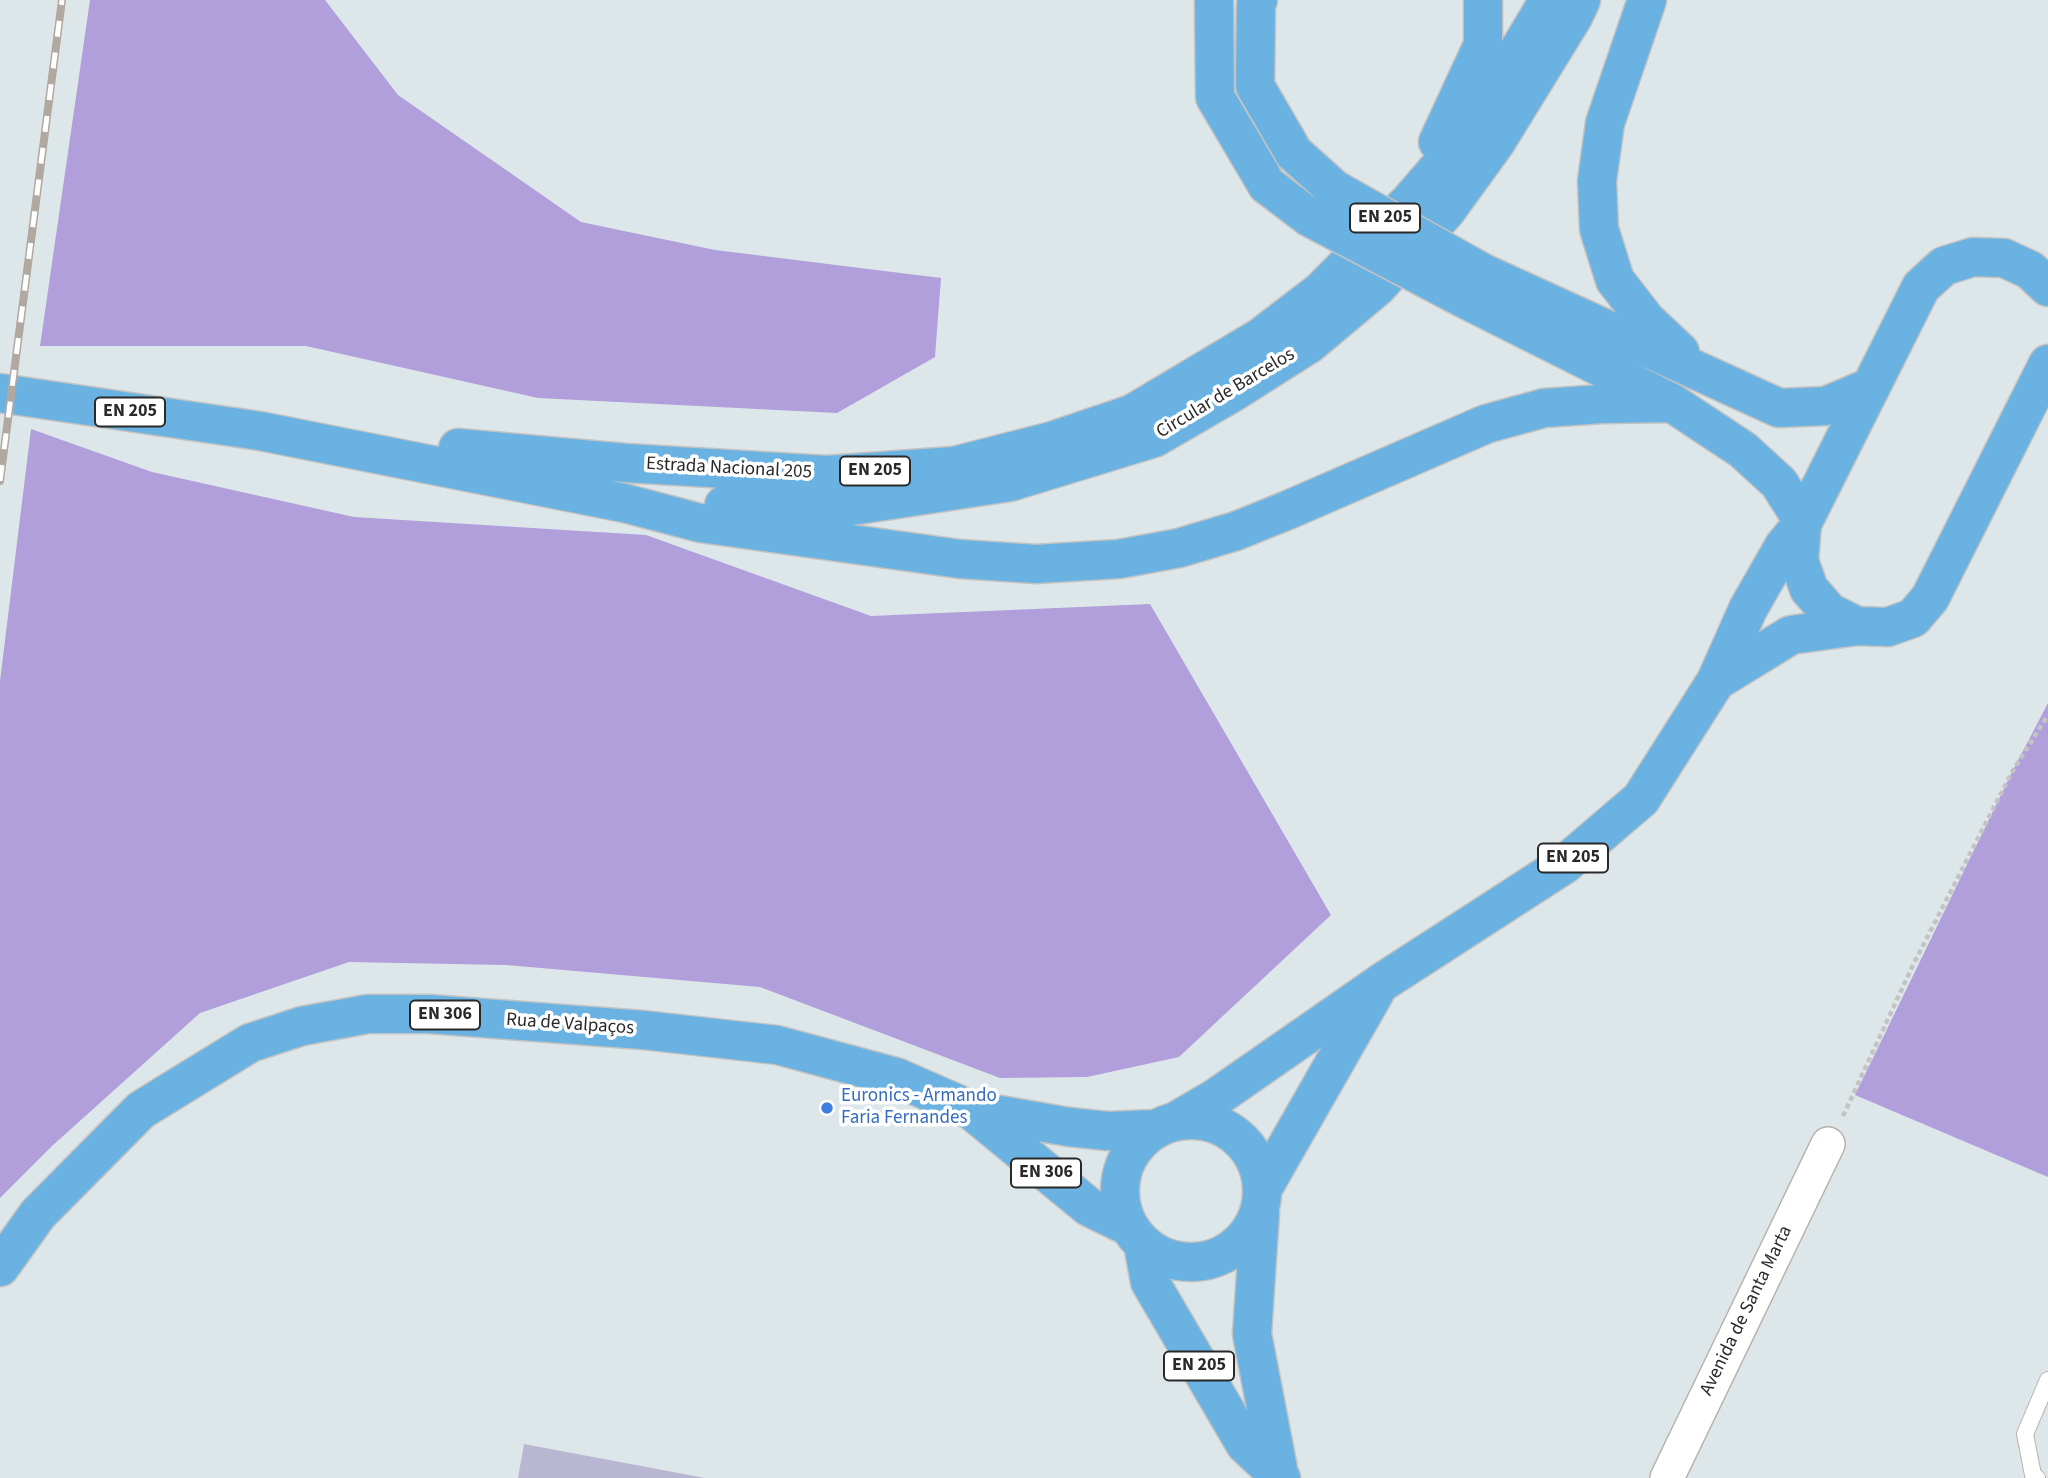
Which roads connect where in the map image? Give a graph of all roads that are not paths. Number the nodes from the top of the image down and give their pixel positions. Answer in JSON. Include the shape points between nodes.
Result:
{"nodes":[{"id":1,"x":1214,"y":0,"type":"edge"},
{"id":2,"x":1258,"y":0,"type":"edge"},
{"id":3,"x":1483,"y":0,"type":"edge"},
{"id":4,"x":1549,"y":0,"type":"edge"},
{"id":5,"x":1581,"y":0,"type":"edge"},
{"id":6,"x":1647,"y":0,"type":"edge"},
{"id":7,"x":1410,"y":201,"type":"junction"},
{"id":8,"x":1475,"y":286,"type":"junction"},
{"id":9,"x":2048,"y":287,"type":"edge"},
{"id":10,"x":2048,"y":364,"type":"edge"},
{"id":11,"x":1702,"y":373,"type":"junction"},
{"id":12,"x":1871,"y":387,"type":"junction"},
{"id":13,"x":0,"y":393,"type":"edge"},
{"id":14,"x":1672,"y":403,"type":"junction"},
{"id":15,"x":260,"y":431,"type":"junction"},
{"id":16,"x":624,"y":503,"type":"junction"},
{"id":17,"x":1802,"y":522,"type":"junction"},
{"id":18,"x":1857,"y":626,"type":"junction"},
{"id":19,"x":1716,"y":681,"type":"junction"},
{"id":20,"x":1381,"y":983,"type":"junction"},
{"id":21,"x":971,"y":1110,"type":"junction"},
{"id":22,"x":1166,"y":1124,"type":"junction"},
{"id":23,"x":1828,"y":1144,"type":"road end"},
{"id":24,"x":1261,"y":1199,"type":"junction"},
{"id":25,"x":1135,"y":1235,"type":"junction"},
{"id":26,"x":0,"y":1268,"type":"edge"},
{"id":27,"x":2047,"y":1383,"type":"edge"},
{"id":28,"x":1280,"y":1476,"type":"edge"},
{"id":29,"x":1667,"y":1478,"type":"edge"},
{"id":30,"x":2037,"y":1478,"type":"edge"}],
"edges":[{"from":1,"to":8,"type":"main road","bridge":true,"via":[[1215,97],[1267,185],[1309,218]]},
{"from":2,"to":8,"type":"main road","number":"EN 205","bridge":true,"via":[[1255,86],[1294,153],[1334,189]]},
{"from":3,"to":7,"type":"main road","number":"EN 205","via":[[1483,45]]},
{"from":4,"to":7,"type":"main road","via":[[1469,133]]},
{"from":5,"to":16,"type":"main road","name":"Circular de Barcelos","via":[[1482,162],[1446,211],[1377,287],[1309,344],[1154,438],[1010,482],[838,508]]},
{"from":6,"to":11,"type":"main road","via":[[1605,123],[1597,181],[1599,229],[1615,280],[1646,320]]},
{"from":7,"to":15,"type":"main road","name":"Estrada Nacional 205","number":"EN 205","via":[[1321,291],[1261,337],[1132,414],[954,466],[827,475],[626,463]]},
{"from":8,"to":11,"type":"main road","number":"EN 205"},
{"from":8,"to":14,"type":"main road"},
{"from":9,"to":12,"type":"main road","number":"EN 205","via":[[2029,270],[2004,258],[1973,257],[1944,266],[1921,287]]},
{"from":10,"to":18,"type":"main road","number":"EN 205","via":[[1930,598],[1913,618],[1888,627]]},
{"from":11,"to":12,"type":"main road","number":"EN 205","via":[[1779,408],[1826,406]]},
{"from":12,"to":17,"type":"main road","number":"EN 205"},
{"from":13,"to":15,"type":"main road","name":"Estrada Nacional 205","number":"EN 205"},
{"from":14,"to":16,"type":"main road","number":"EN 205","via":[[1544,408],[1498,421],[1236,531],[1119,559],[1036,564],[960,559],[701,523]]},
{"from":14,"to":17,"type":"main road","via":[[1743,450],[1779,483]]},
{"from":15,"to":16,"type":"main road","name":"Estrada Nacional 205","number":"EN 205"},
{"from":17,"to":18,"type":"main road","number":"EN 205","via":[[1798,561],[1809,589],[1829,612]]},
{"from":17,"to":19,"type":"main road","number":"EN 205","via":[[1748,609]]},
{"from":18,"to":19,"type":"main road","number":"EN 205","via":[[1791,635]]},
{"from":19,"to":20,"type":"main road","number":"EN 205","via":[[1641,799],[1565,864]]},
{"from":20,"to":22,"type":"main road","number":"EN 205","via":[[1214,1099]]},
{"from":20,"to":24,"type":"main road","number":"EN 205"},
{"from":21,"to":22,"type":"main road","name":"Rua de Valpaços","number":"EN 306","via":[[1107,1131]]},
{"from":21,"to":25,"type":"main road","name":"Rua de Valpaços","number":"EN 306","via":[[1089,1207]]},
{"from":21,"to":26,"type":"main road","name":"Rua de Valpaços","number":"EN 306","via":[[896,1077],[778,1045],[643,1030],[429,1014],[368,1014],[302,1026],[250,1043],[141,1110],[38,1214]]},
{"from":22,"to":24,"type":"main road","number":"EN 205","via":[[1203,1120],[1226,1128],[1245,1144],[1258,1164]]},
{"from":22,"to":25,"type":"main road","number":"EN 205","via":[[1137,1143],[1125,1161],[1119,1183],[1121,1205]]},
{"from":23,"to":29,"type":"street","name":"Avenida de Santa Marta"},
{"from":24,"to":25,"type":"main road","number":"EN 205","via":[[1251,1230],[1238,1245],[1200,1262],[1179,1262],[1160,1255]]},
{"from":24,"to":28,"type":"main road","number":"EN 205","via":[[1252,1334]]},
{"from":25,"to":28,"type":"main road","number":"EN 205","via":[[1150,1282],[1245,1444]]},
{"from":27,"to":30,"type":"lane","via":[[2025,1434]]}]}
